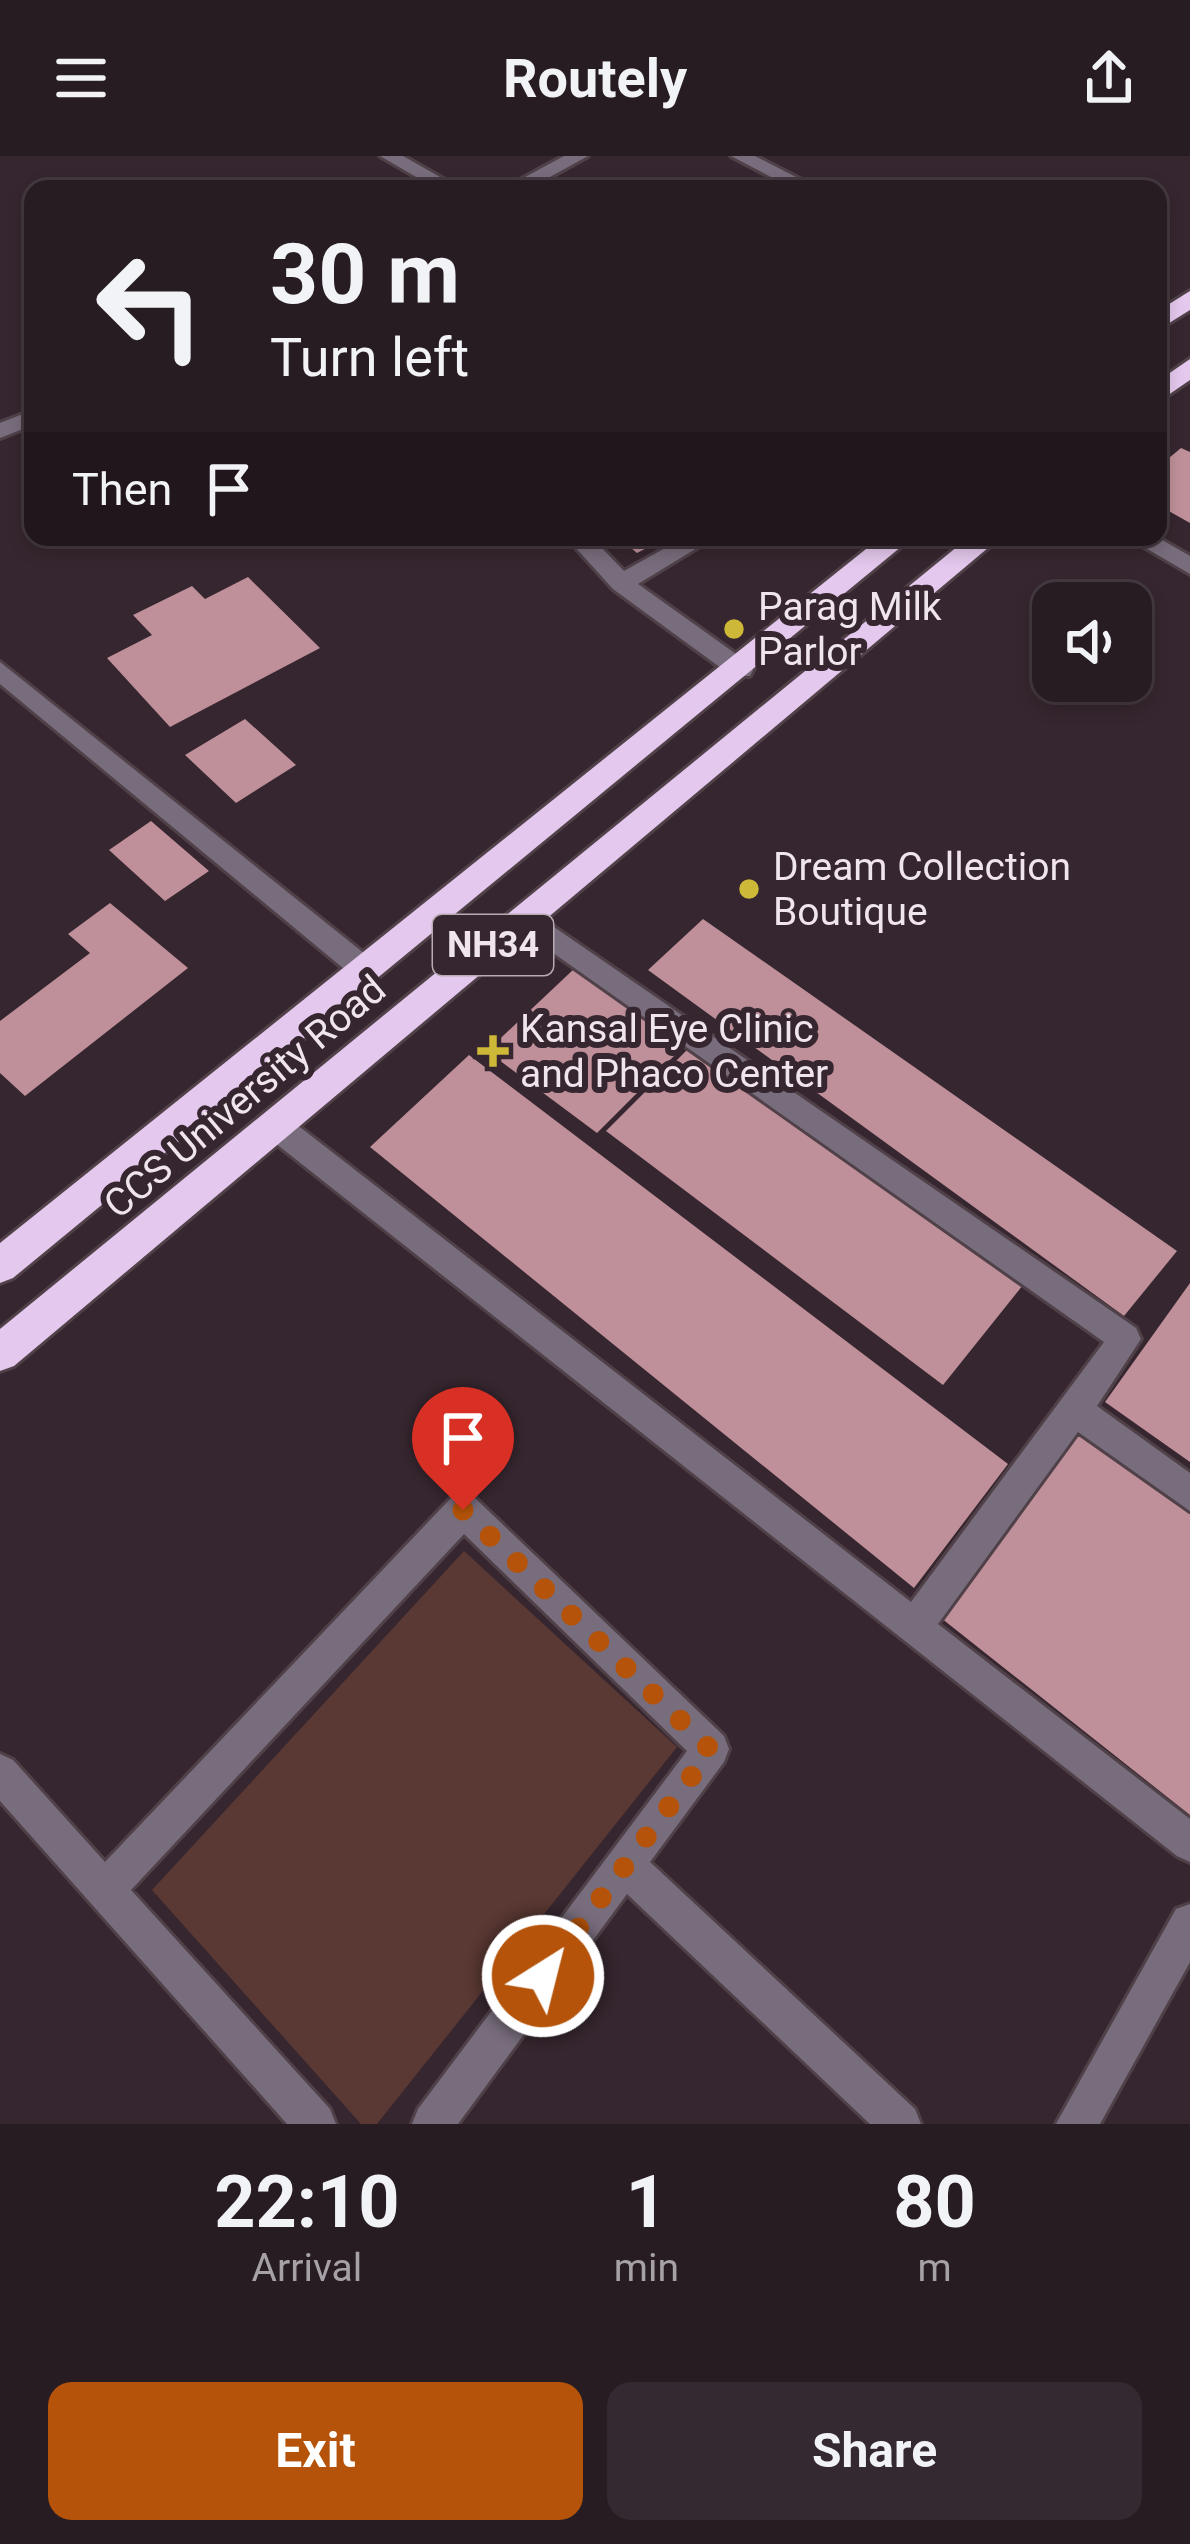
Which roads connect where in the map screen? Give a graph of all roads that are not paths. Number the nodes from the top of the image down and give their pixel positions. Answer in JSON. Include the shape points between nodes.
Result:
{"nodes":[{"id":1,"x":389,"y":156,"type":"edge"},
{"id":2,"x":529,"y":156,"type":"edge"},
{"id":3,"x":579,"y":156,"type":"edge"},
{"id":4,"x":740,"y":156,"type":"edge"},
{"id":5,"x":553,"y":169,"type":"junction"},
{"id":6,"x":435,"y":180,"type":"edge"},
{"id":7,"x":531,"y":180,"type":"edge"},
{"id":8,"x":790,"y":180,"type":"edge"},
{"id":9,"x":1190,"y":367,"type":"edge"},
{"id":10,"x":1167,"y":386,"type":"edge"},
{"id":11,"x":587,"y":546,"type":"edge"},
{"id":12,"x":687,"y":546,"type":"edge"},
{"id":13,"x":888,"y":546,"type":"edge"},
{"id":14,"x":976,"y":546,"type":"edge"},
{"id":15,"x":1155,"y":546,"type":"edge"},
{"id":16,"x":1190,"y":566,"type":"edge"},
{"id":17,"x":622,"y":583,"type":"junction"},
{"id":18,"x":740,"y":670,"type":"junction"},
{"id":19,"x":0,"y":671,"type":"edge"},
{"id":20,"x":525,"y":919,"type":"junction"},
{"id":21,"x":365,"y":970,"type":"junction"},
{"id":22,"x":276,"y":1126,"type":"junction"},
{"id":23,"x":0,"y":1266,"type":"edge"},
{"id":24,"x":0,"y":1353,"type":"edge"},
{"id":25,"x":1075,"y":1410,"type":"junction"},
{"id":26,"x":1190,"y":1494,"type":"edge"},
{"id":27,"x":915,"y":1626,"type":"junction"},
{"id":28,"x":0,"y":1773,"type":"edge"},
{"id":29,"x":1190,"y":1844,"type":"edge"},
{"id":30,"x":625,"y":1865,"type":"junction"},
{"id":31,"x":105,"y":1890,"type":"junction"},
{"id":32,"x":1190,"y":1923,"type":"edge"},
{"id":33,"x":315,"y":2124,"type":"edge"},
{"id":34,"x":434,"y":2124,"type":"edge"},
{"id":35,"x":900,"y":2124,"type":"edge"},
{"id":36,"x":1077,"y":2124,"type":"edge"}],
"edges":[{"from":1,"to":6,"type":"street"},
{"from":2,"to":5,"type":"street"},
{"from":3,"to":5,"type":"street"},
{"from":4,"to":8,"type":"street"},
{"from":5,"to":7,"type":"street"},
{"from":9,"to":10,"type":"highway"},
{"from":11,"to":17,"type":"street"},
{"from":12,"to":17,"type":"street"},
{"from":13,"to":18,"type":"highway","name":"CCS University Road","number":"NH34"},
{"from":14,"to":20,"type":"highway","name":"CCS University Road","number":"NH34"},
{"from":15,"to":16,"type":"street"},
{"from":17,"to":18,"type":"street"},
{"from":18,"to":21,"type":"highway","name":"CCS University Road","number":"NH34"},
{"from":19,"to":21,"type":"street"},
{"from":20,"to":22,"type":"highway","name":"CCS University Road","number":"NH34"},
{"from":20,"to":25,"type":"street","via":[[1125,1339]]},
{"from":21,"to":23,"type":"highway","name":"CCS University Road","number":"NH34"},
{"from":22,"to":24,"type":"highway","name":"CCS University Road","number":"NH34"},
{"from":22,"to":27,"type":"street"},
{"from":25,"to":26,"type":"street"},
{"from":25,"to":27,"type":"street"},
{"from":27,"to":29,"type":"street"},
{"from":28,"to":31,"type":"street"},
{"from":30,"to":31,"type":"street","via":[[711,1750],[463,1510]]},
{"from":30,"to":34,"type":"street"},
{"from":30,"to":35,"type":"street"},
{"from":31,"to":33,"type":"street"},
{"from":32,"to":36,"type":"street"}]}
